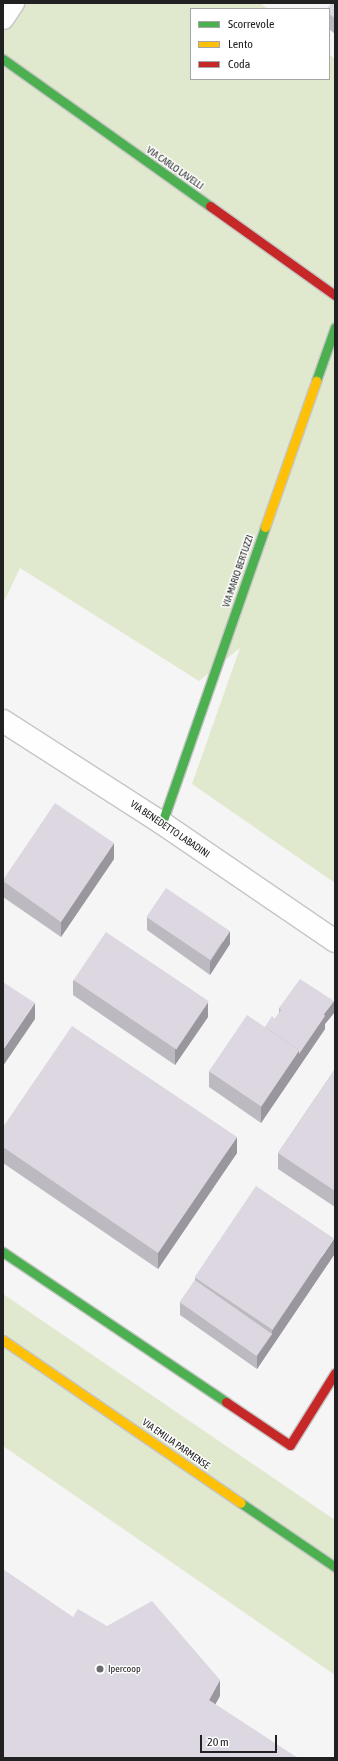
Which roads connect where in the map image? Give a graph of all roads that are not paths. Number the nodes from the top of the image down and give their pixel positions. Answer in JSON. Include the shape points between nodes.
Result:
{"nodes":[{"id":1,"x":14,"y":3,"type":"edge"},
{"id":2,"x":3,"y":18,"type":"edge"},
{"id":3,"x":3,"y":59,"type":"edge"},
{"id":4,"x":335,"y":294,"type":"edge"},
{"id":5,"x":335,"y":327,"type":"edge"},
{"id":6,"x":3,"y":721,"type":"edge"},
{"id":7,"x":162,"y":823,"type":"junction"},
{"id":8,"x":335,"y":941,"type":"edge"},
{"id":9,"x":3,"y":1252,"type":"edge"},
{"id":10,"x":3,"y":1340,"type":"edge"},
{"id":11,"x":335,"y":1373,"type":"edge"},
{"id":12,"x":335,"y":1567,"type":"edge"}],
"edges":[{"from":1,"to":2,"type":"street"},
{"from":3,"to":4,"type":"street","name":"VIA CARLO LAVELLI"},
{"from":5,"to":7,"type":"street","name":"VIA MARIO BERTUZZI"},
{"from":6,"to":7,"type":"street","name":"VIA BENEDETTO LABADINI"},
{"from":7,"to":8,"type":"street","name":"VIA BENEDETTO LABADINI"},
{"from":9,"to":11,"type":"street","via":[[290,1445]]},
{"from":10,"to":12,"type":"street","name":"VIA EMILIA PARMENSE"}]}
